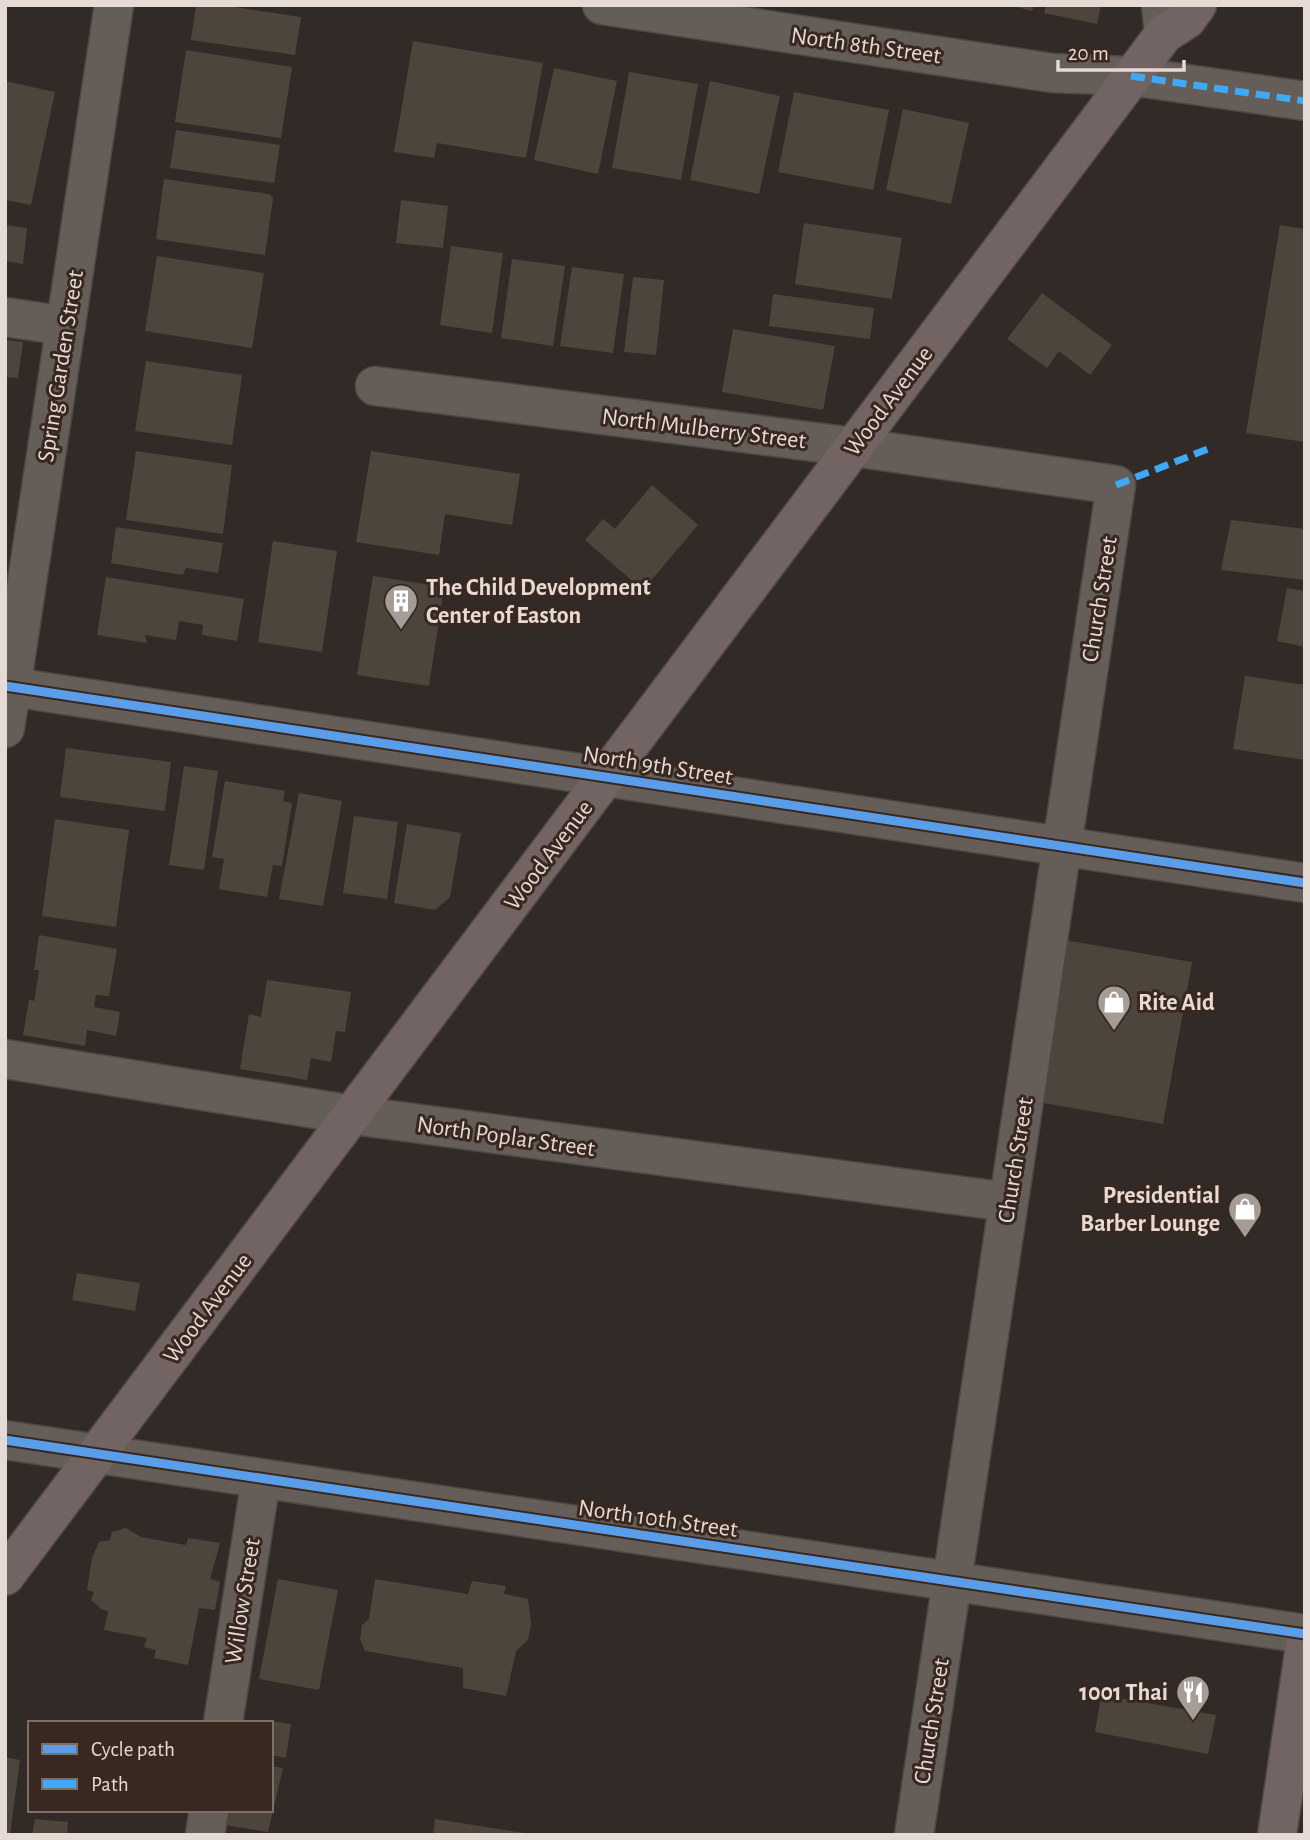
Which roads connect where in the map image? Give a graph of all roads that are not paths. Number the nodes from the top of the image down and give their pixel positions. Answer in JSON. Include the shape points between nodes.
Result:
{"nodes":[{"id":1,"x":114,"y":5,"type":"edge"},
{"id":2,"x":602,"y":5,"type":"edge"},
{"id":3,"x":1197,"y":5,"type":"edge"},
{"id":4,"x":689,"y":12,"type":"edge"},
{"id":5,"x":1163,"y":19,"type":"edge"},
{"id":6,"x":1305,"y":101,"type":"edge"},
{"id":7,"x":5,"y":317,"type":"edge"},
{"id":8,"x":66,"y":326,"type":"junction"},
{"id":9,"x":375,"y":386,"type":"dead end"},
{"id":10,"x":854,"y":447,"type":"junction"},
{"id":11,"x":1116,"y":485,"type":"joint"},
{"id":12,"x":8,"y":686,"type":"edge"},
{"id":13,"x":5,"y":728,"type":"edge"},
{"id":14,"x":607,"y":776,"type":"junction"},
{"id":15,"x":1062,"y":846,"type":"junction"},
{"id":16,"x":1305,"y":883,"type":"edge"},
{"id":17,"x":5,"y":1059,"type":"edge"},
{"id":18,"x":353,"y":1115,"type":"junction"},
{"id":19,"x":1008,"y":1202,"type":"junction"},
{"id":20,"x":5,"y":1440,"type":"edge"},
{"id":21,"x":97,"y":1454,"type":"junction"},
{"id":22,"x":261,"y":1479,"type":"junction"},
{"id":23,"x":5,"y":1576,"type":"edge"},
{"id":24,"x":952,"y":1581,"type":"junction"},
{"id":25,"x":1305,"y":1634,"type":"edge"},
{"id":26,"x":1305,"y":1646,"type":"edge"},
{"id":27,"x":223,"y":1721,"type":"edge"},
{"id":28,"x":209,"y":1812,"type":"edge"},
{"id":29,"x":205,"y":1835,"type":"edge"},
{"id":30,"x":914,"y":1835,"type":"edge"},
{"id":31,"x":1276,"y":1835,"type":"edge"}],
"edges":[{"from":1,"to":8,"type":"street","name":"Spring Garden Street"},
{"from":2,"to":4,"type":"street","name":"North 8th Street"},
{"from":3,"to":5,"type":"main road","name":"Wood Avenue","via":[[1187,19]]},
{"from":4,"to":6,"type":"street","name":"North 8th Street","via":[[1052,73],[1131,76]]},
{"from":5,"to":10,"type":"main road","name":"Wood Avenue"},
{"from":7,"to":8,"type":"street"},
{"from":8,"to":12,"type":"street","name":"Spring Garden Street"},
{"from":9,"to":10,"type":"street","name":"North Mulberry Street"},
{"from":10,"to":11,"type":"street","name":"North Mulberry Street"},
{"from":10,"to":14,"type":"main road","name":"Wood Avenue"},
{"from":11,"to":15,"type":"street","name":"Church Street"},
{"from":12,"to":13,"type":"street","name":"Spring Garden Street"},
{"from":12,"to":14,"type":"street","name":"North 9th Street"},
{"from":14,"to":15,"type":"street","name":"North 9th Street"},
{"from":14,"to":18,"type":"main road","name":"Wood Avenue"},
{"from":15,"to":16,"type":"street","name":"North 9th Street"},
{"from":15,"to":19,"type":"street","name":"Church Street"},
{"from":17,"to":18,"type":"street","name":"North Poplar Street"},
{"from":18,"to":19,"type":"street","name":"North Poplar Street"},
{"from":18,"to":21,"type":"main road","name":"Wood Avenue"},
{"from":19,"to":24,"type":"street","name":"Church Street"},
{"from":20,"to":21,"type":"street","name":"North 10th Street"},
{"from":21,"to":22,"type":"street","name":"North 10th Street"},
{"from":21,"to":23,"type":"main road","name":"Wood Avenue"},
{"from":22,"to":24,"type":"street","name":"North 10th Street"},
{"from":22,"to":27,"type":"street","name":"Willow Street"},
{"from":24,"to":25,"type":"street","name":"North 10th Street"},
{"from":24,"to":30,"type":"street","name":"Church Street"},
{"from":26,"to":31,"type":"main road"},
{"from":28,"to":29,"type":"street"}]}
